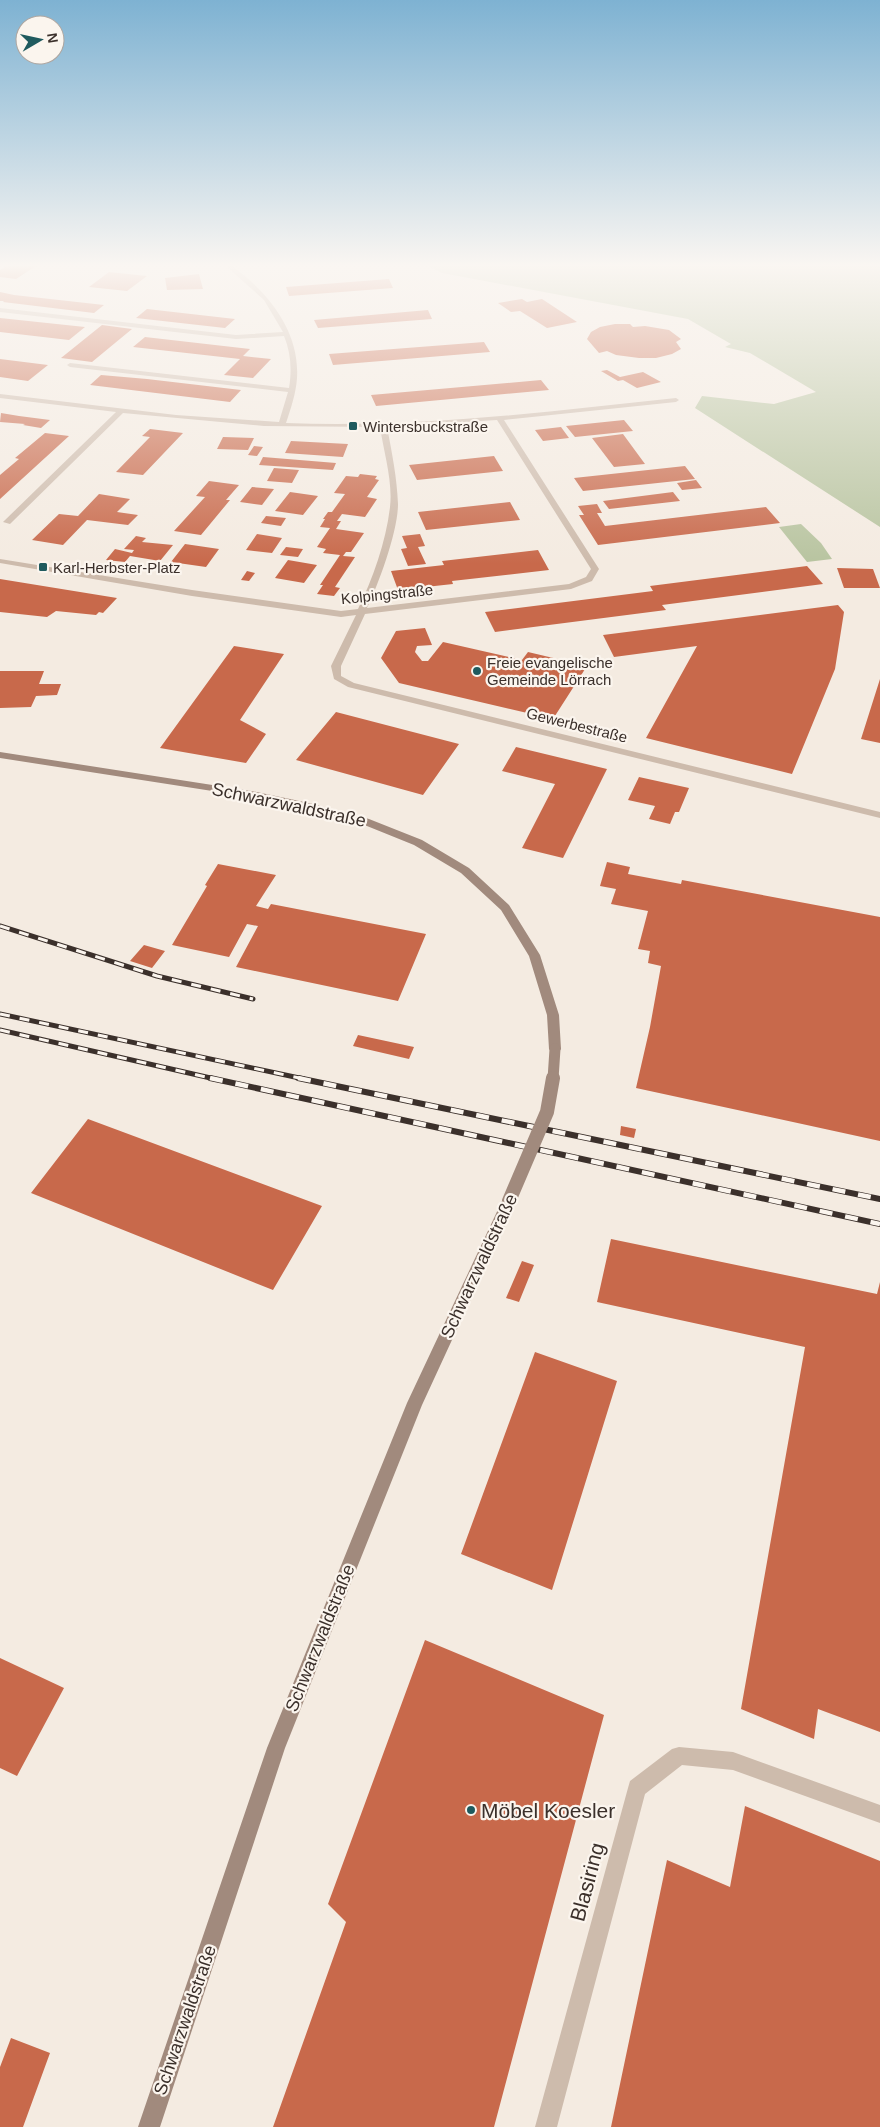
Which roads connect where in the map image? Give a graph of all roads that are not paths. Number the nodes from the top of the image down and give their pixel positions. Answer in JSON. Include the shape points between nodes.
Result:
{"nodes":[{"id":1,"x":72,"y":365,"type":"edge"},
{"id":2,"x":293,"y":365,"type":"edge"},
{"id":3,"x":292,"y":390,"type":"junction"},
{"id":4,"x":0,"y":396,"type":"edge"},
{"id":5,"x":676,"y":400,"type":"dead end"},
{"id":6,"x":121,"y":411,"type":"junction"},
{"id":7,"x":500,"y":419,"type":"junction"},
{"id":8,"x":282,"y":424,"type":"junction"},
{"id":9,"x":383,"y":425,"type":"junction"},
{"id":10,"x":4,"y":521,"type":"edge"},
{"id":11,"x":0,"y":528,"type":"edge"},
{"id":12,"x":0,"y":561,"type":"edge"},
{"id":13,"x":361,"y":612,"type":"junction"},
{"id":14,"x":0,"y":755,"type":"edge"},
{"id":15,"x":880,"y":815,"type":"edge"},
{"id":16,"x":880,"y":1814,"type":"edge"},
{"id":17,"x":149,"y":2127,"type":"edge"},
{"id":18,"x":546,"y":2127,"type":"edge"}],
"edges":[{"from":1,"to":3,"type":"street"},
{"from":2,"to":3,"type":"street"},
{"from":3,"to":8,"type":"street"},
{"from":4,"to":6,"type":"street"},
{"from":5,"to":7,"type":"street"},
{"from":6,"to":8,"type":"street","via":[[204,421]]},
{"from":6,"to":10,"type":"street"},
{"from":7,"to":9,"type":"street"},
{"from":7,"to":13,"type":"street","name":"Kolpingstraße","via":[[595,569],[589,579],[571,586]]},
{"from":8,"to":9,"type":"street"},
{"from":9,"to":13,"type":"street","via":[[394,506],[375,583]]},
{"from":10,"to":11,"type":"street"},
{"from":12,"to":13,"type":"street","name":"Kolpingstraße","via":[[192,593],[341,614]]},
{"from":13,"to":15,"type":"street","name":"Gewerbestraße","via":[[336,666],[337,677],[351,686]]},
{"from":14,"to":17,"type":"main road","name":"Schwarzwaldstraße","bridge":true,"via":[[308,805],[382,826],[438,852],[483,883],[531,944],[552,1008],[555,1050],[547,1112],[415,1403],[276,1748]]},
{"from":16,"to":18,"type":"street","name":"Blasiring","via":[[733,1761],[679,1756],[637,1788]]}]}
